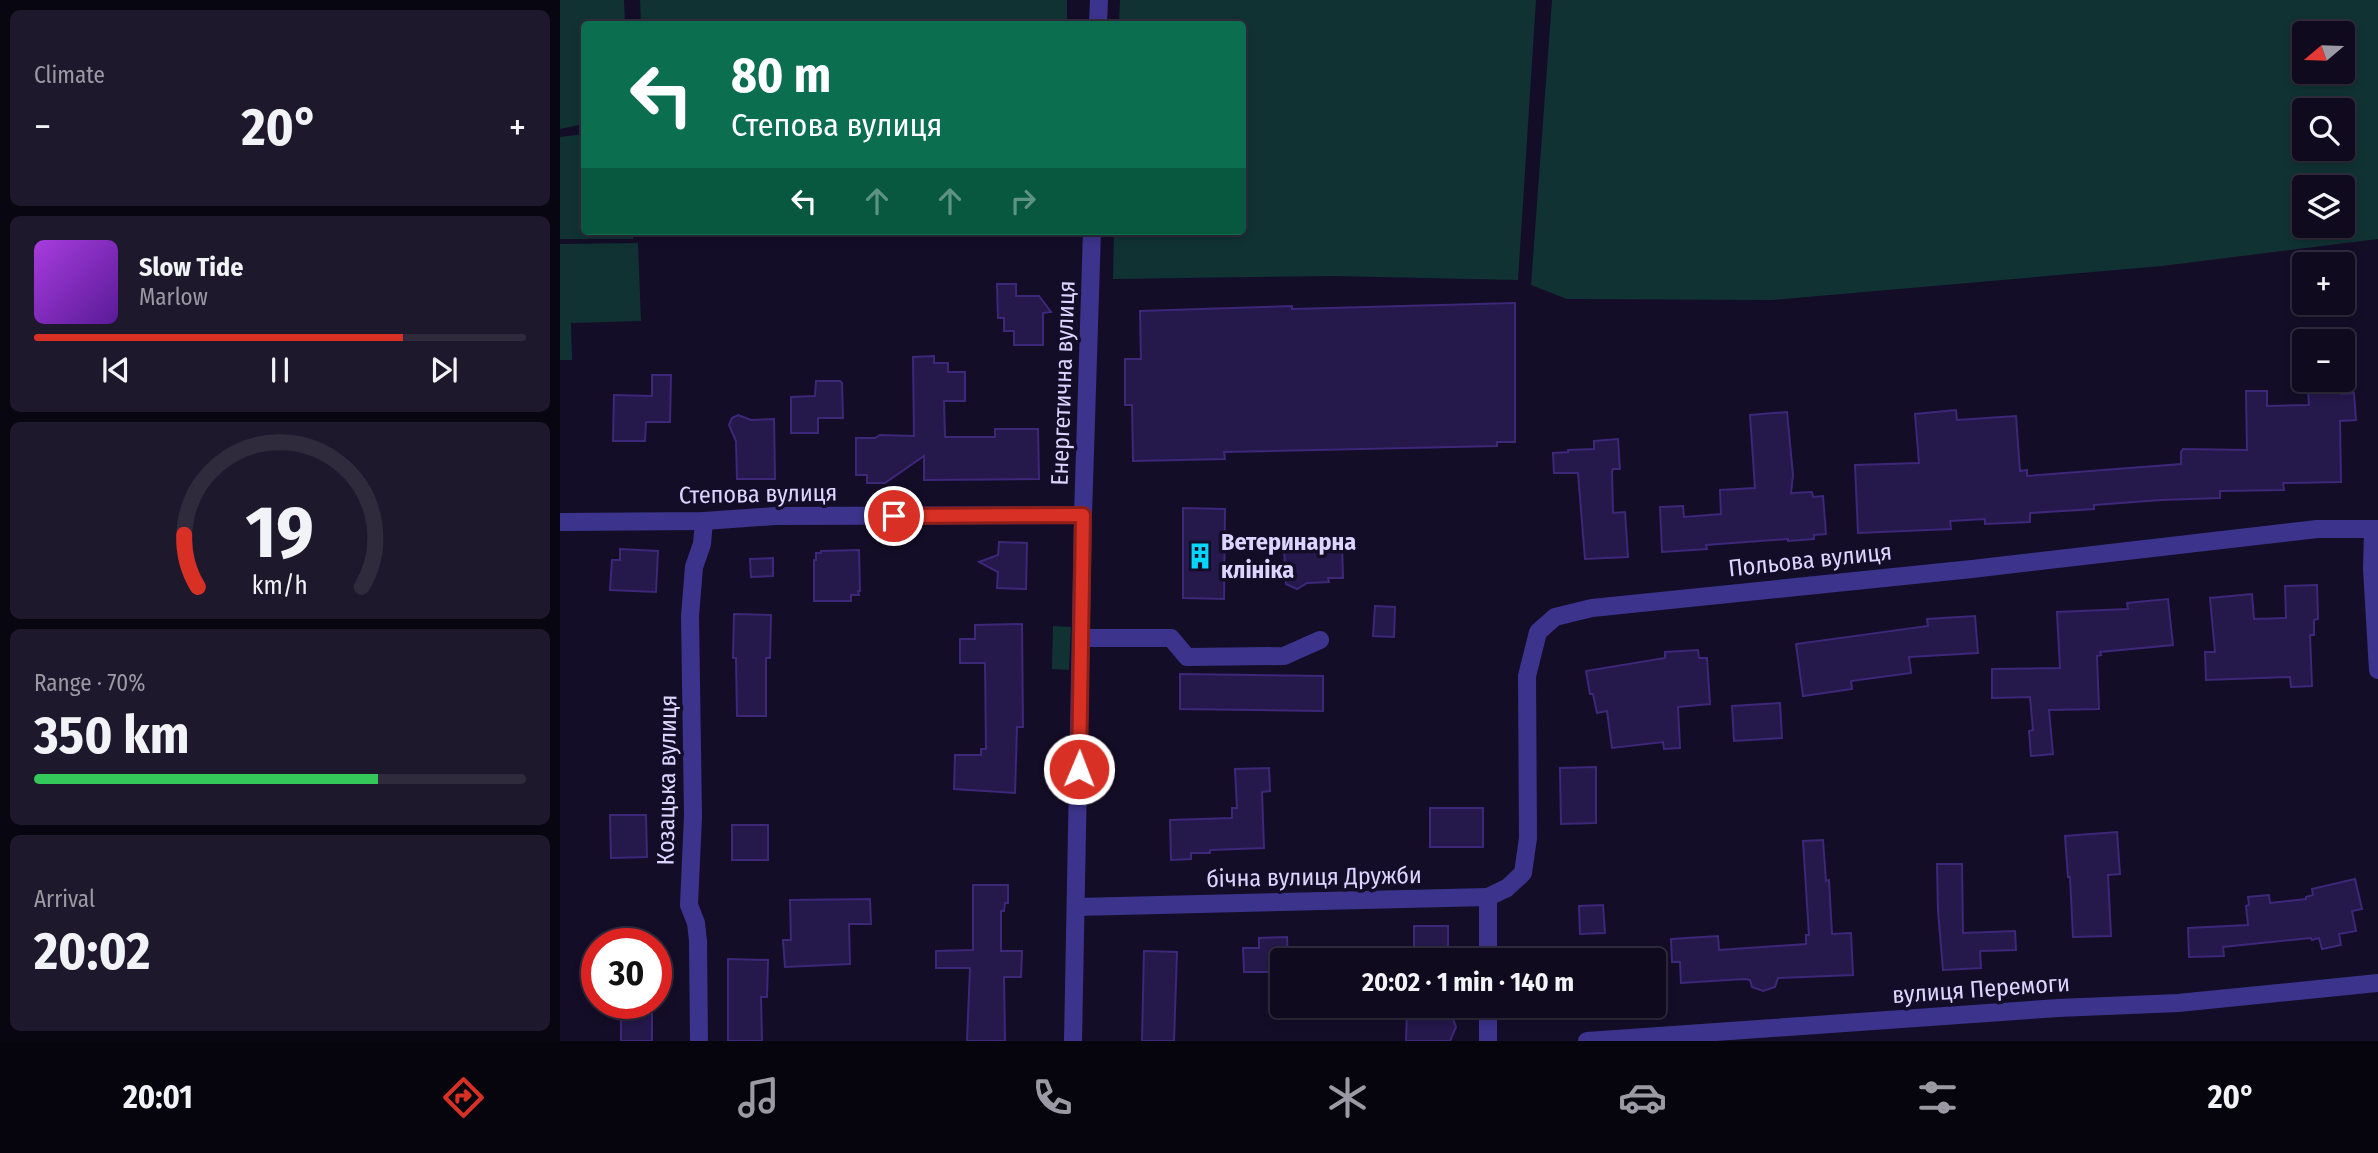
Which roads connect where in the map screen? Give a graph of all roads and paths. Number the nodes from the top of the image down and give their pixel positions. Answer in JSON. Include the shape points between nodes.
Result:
{"nodes":[{"id":1,"x":1099,"y":0,"type":"edge"},
{"id":2,"x":1098,"y":21,"type":"edge"},
{"id":3,"x":1092,"y":235,"type":"edge"},
{"id":4,"x":1083,"y":515,"type":"junction"},
{"id":5,"x":704,"y":521,"type":"junction"},
{"id":6,"x":560,"y":522,"type":"edge"},
{"id":7,"x":2376,"y":530,"type":"edge"},
{"id":8,"x":1081,"y":638,"type":"junction"},
{"id":9,"x":1320,"y":640,"type":"dead end"},
{"id":10,"x":2378,"y":670,"type":"edge"},
{"id":11,"x":1488,"y":897,"type":"junction"},
{"id":12,"x":1077,"y":907,"type":"junction"},
{"id":13,"x":1488,"y":948,"type":"edge"},
{"id":14,"x":2378,"y":983,"type":"edge"},
{"id":15,"x":1488,"y":1018,"type":"edge"},
{"id":16,"x":699,"y":1041,"type":"edge"},
{"id":17,"x":1073,"y":1041,"type":"edge"},
{"id":18,"x":1488,"y":1041,"type":"edge"},
{"id":19,"x":1587,"y":1041,"type":"edge"}],
"edges":[{"from":1,"to":2,"type":"street"},
{"from":3,"to":4,"type":"street","name":"Енергетична вулиця"},
{"from":4,"to":5,"type":"street","name":"Степова вулиця","via":[[775,516]]},
{"from":4,"to":8,"type":"street","name":"Енергетична вулиця"},
{"from":5,"to":6,"type":"street","name":"Степова вулиця"},
{"from":5,"to":16,"type":"street","name":"Козацька вулиця","via":[[690,616],[693,816],[689,905],[698,941]]},
{"from":7,"to":10,"type":"street","via":[[2372,569]]},
{"from":7,"to":11,"type":"street","name":"Польова вулиця","via":[[2317,529],[1592,608],[1555,617],[1538,632],[1527,677],[1528,838],[1523,873]]},
{"from":8,"to":9,"type":"street","via":[[1171,638],[1187,657],[1284,656]]},
{"from":8,"to":12,"type":"street","name":"Енергетична вулиця"},
{"from":11,"to":12,"type":"street","name":"бічна вулиця Дружби"},
{"from":11,"to":13,"type":"street"},
{"from":12,"to":17,"type":"street","name":"Енергетична вулиця"},
{"from":14,"to":19,"type":"street","name":"вулиця Перемоги","via":[[2178,1003]]},
{"from":15,"to":18,"type":"street"}]}
